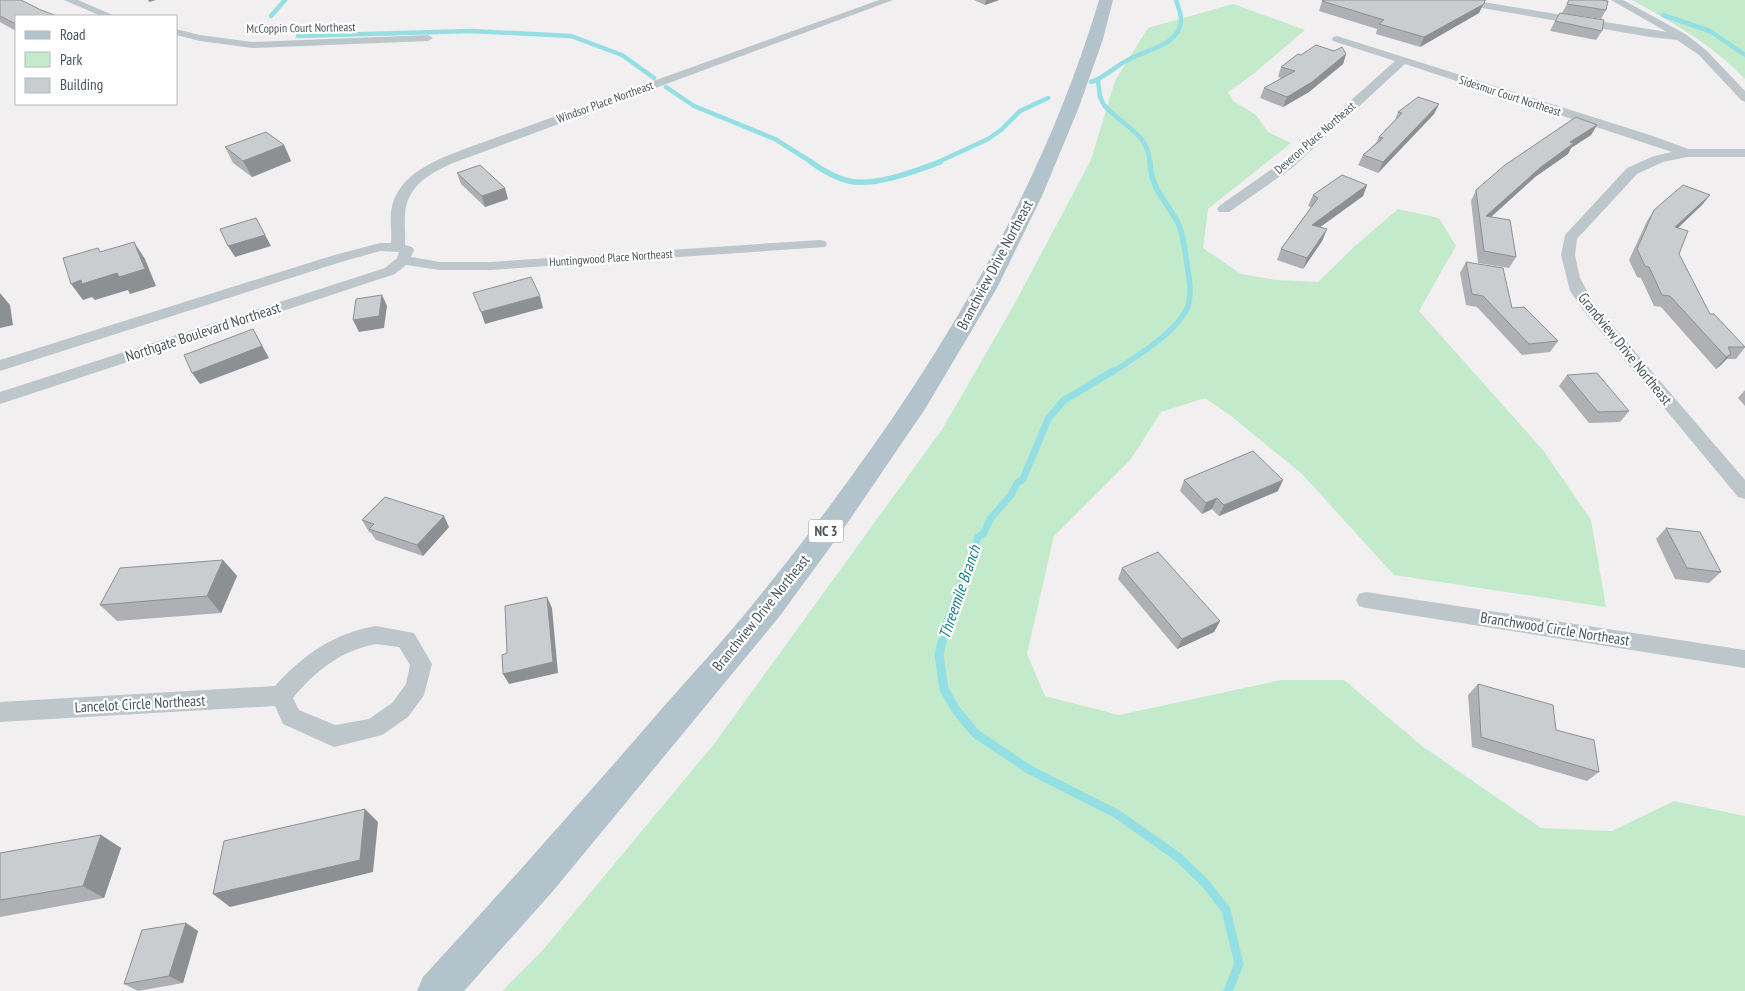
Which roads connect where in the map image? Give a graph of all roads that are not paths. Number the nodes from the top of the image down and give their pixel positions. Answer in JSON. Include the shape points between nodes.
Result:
{"nodes":[{"id":1,"x":69,"y":0,"type":"edge"},
{"id":2,"x":888,"y":0,"type":"edge"},
{"id":3,"x":1106,"y":0,"type":"edge"},
{"id":4,"x":1453,"y":0,"type":"edge"},
{"id":5,"x":1616,"y":0,"type":"edge"},
{"id":6,"x":107,"y":15,"type":"edge"},
{"id":7,"x":178,"y":32,"type":"edge"},
{"id":8,"x":1683,"y":37,"type":"junction"},
{"id":9,"x":428,"y":38,"type":"dead end"},
{"id":10,"x":1337,"y":39,"type":"dead end"},
{"id":11,"x":1402,"y":62,"type":"junction"},
{"id":12,"x":1745,"y":98,"type":"edge"},
{"id":13,"x":1684,"y":152,"type":"junction"},
{"id":14,"x":1745,"y":154,"type":"edge"},
{"id":15,"x":1224,"y":209,"type":"dead end"},
{"id":16,"x":820,"y":244,"type":"dead end"},
{"id":17,"x":400,"y":254,"type":"junction"},
{"id":18,"x":0,"y":366,"type":"edge"},
{"id":19,"x":0,"y":398,"type":"edge"},
{"id":20,"x":1745,"y":492,"type":"edge"},
{"id":21,"x":1366,"y":600,"type":"dead end"},
{"id":22,"x":1745,"y":658,"type":"edge"},
{"id":23,"x":281,"y":696,"type":"junction"},
{"id":24,"x":0,"y":712,"type":"edge"},
{"id":25,"x":437,"y":991,"type":"edge"}],
"edges":[{"from":1,"to":6,"type":"street"},
{"from":2,"to":17,"type":"street","name":"Windsor Place Northeast","via":[[438,165],[409,184],[401,194],[398,213]]},
{"from":3,"to":25,"type":"main road","name":"Branchview Drive Northeast","number":"NC 3","via":[[1074,98],[1032,196],[986,288],[916,403],[768,608],[540,878]]},
{"from":4,"to":8,"type":"street","via":[[1641,33]]},
{"from":5,"to":8,"type":"street"},
{"from":7,"to":9,"type":"street","name":"McCoppin Court Northeast","via":[[252,45]]},
{"from":8,"to":12,"type":"street","via":[[1703,53]]},
{"from":10,"to":11,"type":"street","name":"Sidesmur Court Northeast"},
{"from":11,"to":13,"type":"street","name":"Sidesmur Court Northeast"},
{"from":11,"to":15,"type":"street","name":"Deveron Place Northeast","via":[[1287,165]]},
{"from":13,"to":14,"type":"street","name":"Grandview Drive Northeast"},
{"from":13,"to":20,"type":"street","name":"Grandview Drive Northeast","via":[[1645,163],[1632,171],[1570,238],[1568,255],[1573,278],[1588,307]]},
{"from":16,"to":17,"type":"street","name":"Huntingwood Place Northeast","via":[[490,266],[447,267]]},
{"from":17,"to":18,"type":"street","name":"Northgate Boulevard Northeast","via":[[380,247]]},
{"from":17,"to":19,"type":"street","name":"Northgate Boulevard Northeast","via":[[390,271]]},
{"from":21,"to":22,"type":"street","name":"Branchwood Circle Northeast"},
{"from":23,"to":23,"type":"street","via":[[291,717],[334,736],[374,728],[406,703],[416,688],[421,664],[406,639],[376,634],[348,643],[315,660]]},
{"from":23,"to":24,"type":"street","name":"Lancelot Circle Northeast"}]}
